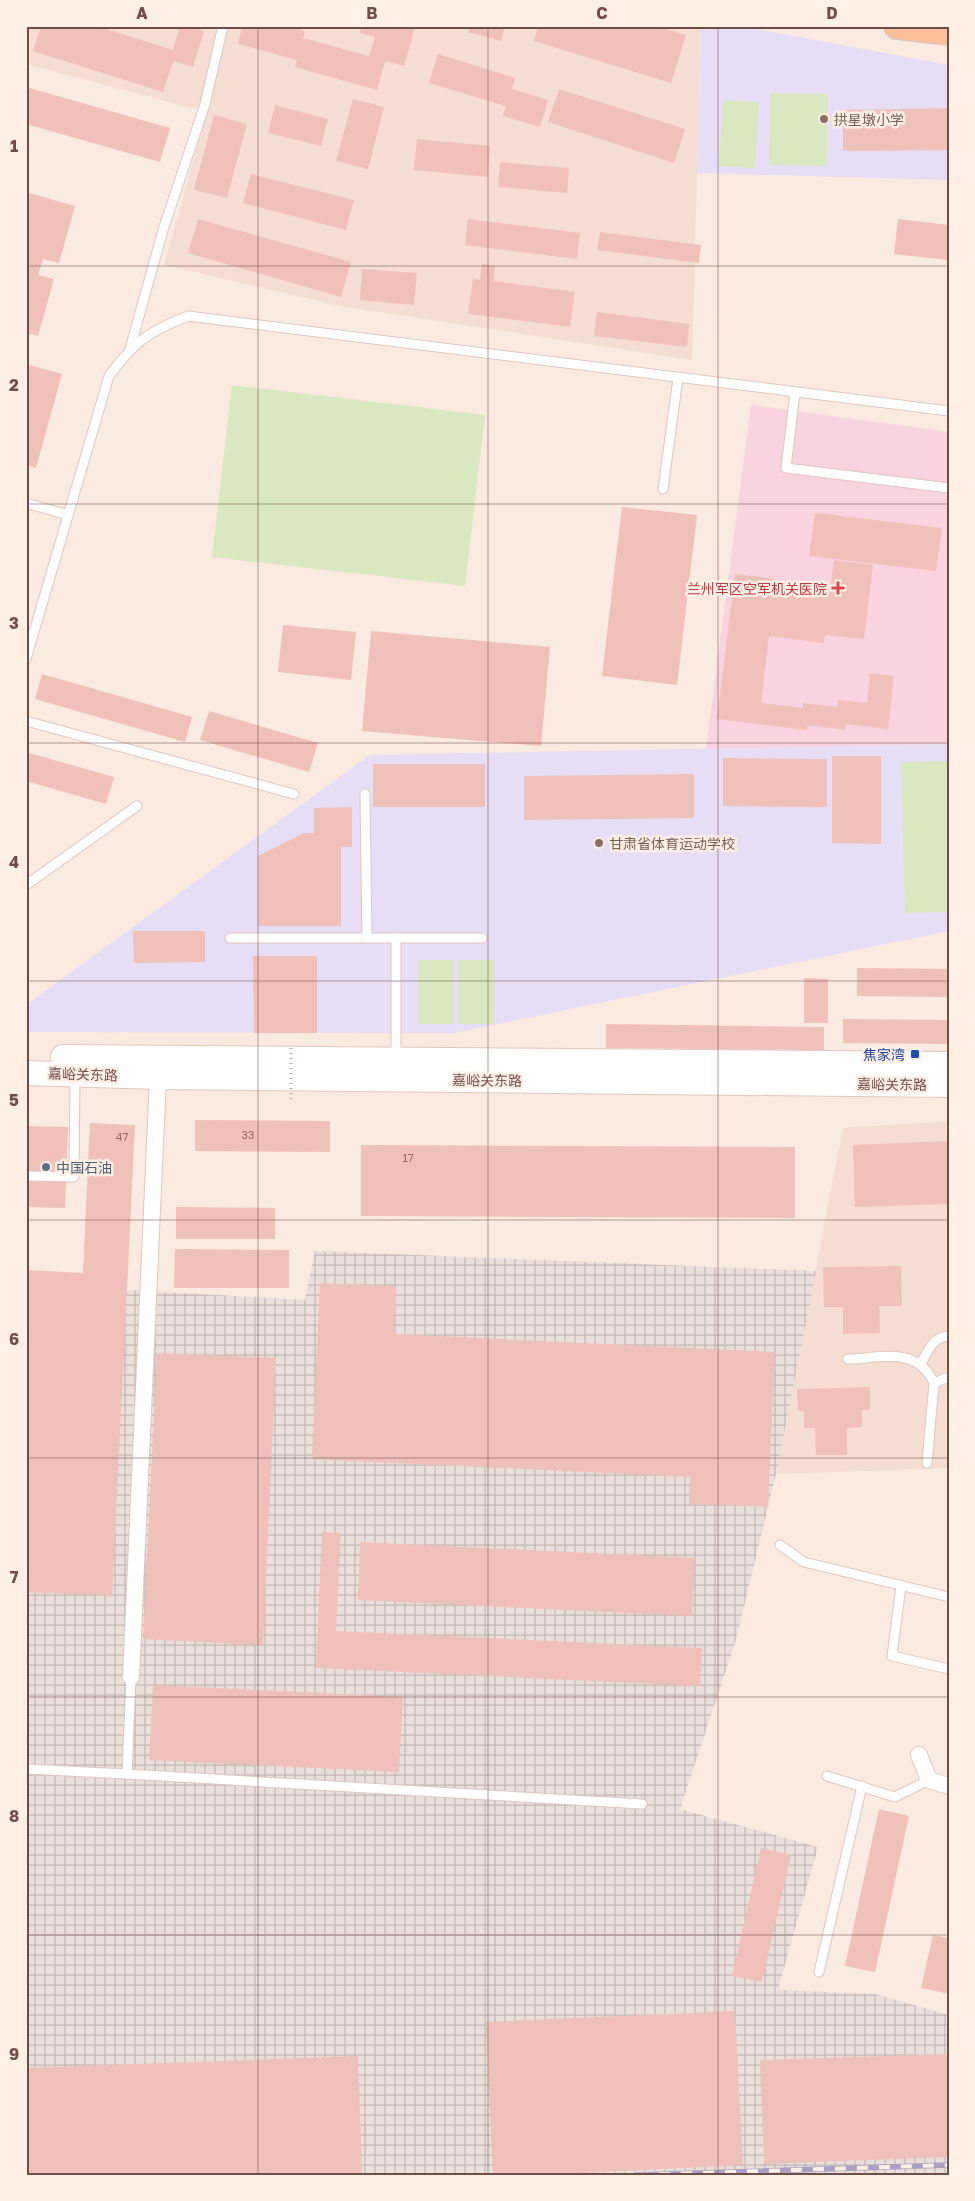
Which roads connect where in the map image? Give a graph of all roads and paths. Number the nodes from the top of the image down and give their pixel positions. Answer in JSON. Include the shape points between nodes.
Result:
{"nodes":[{"id":1,"x":223,"y":26,"type":"edge"},
{"id":2,"x":897,"y":26,"type":"edge"},
{"id":3,"x":949,"y":32,"type":"edge"},
{"id":4,"x":130,"y":349,"type":"junction"},
{"id":5,"x":678,"y":378,"type":"junction"},
{"id":6,"x":794,"y":393,"type":"junction"},
{"id":7,"x":949,"y":411,"type":"edge"},
{"id":8,"x":949,"y":488,"type":"edge"},
{"id":9,"x":663,"y":489,"type":"dead end"},
{"id":10,"x":26,"y":503,"type":"edge"},
{"id":11,"x":68,"y":515,"type":"junction"},
{"id":12,"x":26,"y":659,"type":"edge"},
{"id":13,"x":26,"y":722,"type":"edge"},
{"id":14,"x":294,"y":794,"type":"dead end"},
{"id":15,"x":365,"y":794,"type":"dead end"},
{"id":16,"x":137,"y":806,"type":"dead end"},
{"id":17,"x":26,"y":885,"type":"edge"},
{"id":18,"x":230,"y":938,"type":"dead end"},
{"id":19,"x":367,"y":938,"type":"junction"},
{"id":20,"x":396,"y":938,"type":"junction"},
{"id":21,"x":482,"y":938,"type":"dead end"},
{"id":22,"x":291,"y":1048,"type":"dead end"},
{"id":23,"x":26,"y":1057,"type":"edge"},
{"id":24,"x":396,"y":1060,"type":"junction"},
{"id":25,"x":949,"y":1064,"type":"edge"},
{"id":26,"x":75,"y":1065,"type":"junction"},
{"id":27,"x":26,"y":1073,"type":"edge"},
{"id":28,"x":158,"y":1077,"type":"junction"},
{"id":29,"x":949,"y":1085,"type":"edge"},
{"id":30,"x":291,"y":1099,"type":"dead end"},
{"id":31,"x":26,"y":1176,"type":"edge"},
{"id":32,"x":949,"y":1336,"type":"edge"},
{"id":33,"x":848,"y":1359,"type":"dead end"},
{"id":34,"x":921,"y":1364,"type":"junction"},
{"id":35,"x":949,"y":1377,"type":"edge"},
{"id":36,"x":934,"y":1383,"type":"junction"},
{"id":37,"x":927,"y":1463,"type":"dead end"},
{"id":38,"x":780,"y":1545,"type":"dead end"},
{"id":39,"x":902,"y":1586,"type":"junction"},
{"id":40,"x":949,"y":1597,"type":"edge"},
{"id":41,"x":949,"y":1669,"type":"edge"},
{"id":42,"x":131,"y":1677,"type":"joint"},
{"id":43,"x":919,"y":1755,"type":"dead end"},
{"id":44,"x":26,"y":1770,"type":"edge"},
{"id":45,"x":127,"y":1774,"type":"junction"},
{"id":46,"x":827,"y":1776,"type":"dead end"},
{"id":47,"x":929,"y":1780,"type":"junction"},
{"id":48,"x":862,"y":1786,"type":"junction"},
{"id":49,"x":949,"y":1786,"type":"edge"},
{"id":50,"x":642,"y":1804,"type":"dead end"},
{"id":51,"x":819,"y":1972,"type":"dead end"}],
"edges":[{"from":1,"to":4,"type":"lane","via":[[205,104],[163,230]]},
{"from":2,"to":3,"type":"main road"},
{"from":4,"to":5,"type":"lane","via":[[157,328],[188,316]]},
{"from":4,"to":11,"type":"lane","via":[[109,376]]},
{"from":5,"to":6,"type":"lane"},
{"from":5,"to":9,"type":"lane"},
{"from":6,"to":7,"type":"lane"},
{"from":6,"to":8,"type":"lane","via":[[786,468]]},
{"from":10,"to":11,"type":"lane"},
{"from":11,"to":12,"type":"lane"},
{"from":13,"to":14,"type":"lane"},
{"from":15,"to":19,"type":"lane"},
{"from":16,"to":17,"type":"lane"},
{"from":18,"to":19,"type":"lane"},
{"from":19,"to":20,"type":"lane"},
{"from":20,"to":21,"type":"lane"},
{"from":20,"to":24,"type":"lane"},
{"from":22,"to":30,"type":"path","bridge":true},
{"from":23,"to":26,"type":"main road","name":"嘉峪关东路"},
{"from":24,"to":25,"type":"main road","name":"嘉峪关东路"},
{"from":24,"to":26,"type":"main road","name":"嘉峪关东路"},
{"from":26,"to":27,"type":"main road","name":"嘉峪关东路"},
{"from":26,"to":28,"type":"main road","name":"嘉峪关东路"},
{"from":26,"to":31,"type":"lane","via":[[74,1177]]},
{"from":28,"to":29,"type":"main road","name":"嘉峪关东路"},
{"from":28,"to":42,"type":"street"},
{"from":32,"to":34,"type":"lane","via":[[934,1341]]},
{"from":33,"to":34,"type":"lane","via":[[899,1356]]},
{"from":34,"to":36,"type":"lane"},
{"from":35,"to":36,"type":"lane"},
{"from":36,"to":37,"type":"lane"},
{"from":38,"to":39,"type":"lane","via":[[804,1562]]},
{"from":39,"to":40,"type":"lane"},
{"from":39,"to":41,"type":"lane","via":[[892,1656]]},
{"from":42,"to":45,"type":"lane"},
{"from":43,"to":47,"type":"street"},
{"from":44,"to":45,"type":"lane"},
{"from":45,"to":50,"type":"lane"},
{"from":46,"to":48,"type":"lane"},
{"from":47,"to":48,"type":"lane","via":[[895,1797]]},
{"from":47,"to":49,"type":"street"},
{"from":48,"to":51,"type":"lane"}]}
